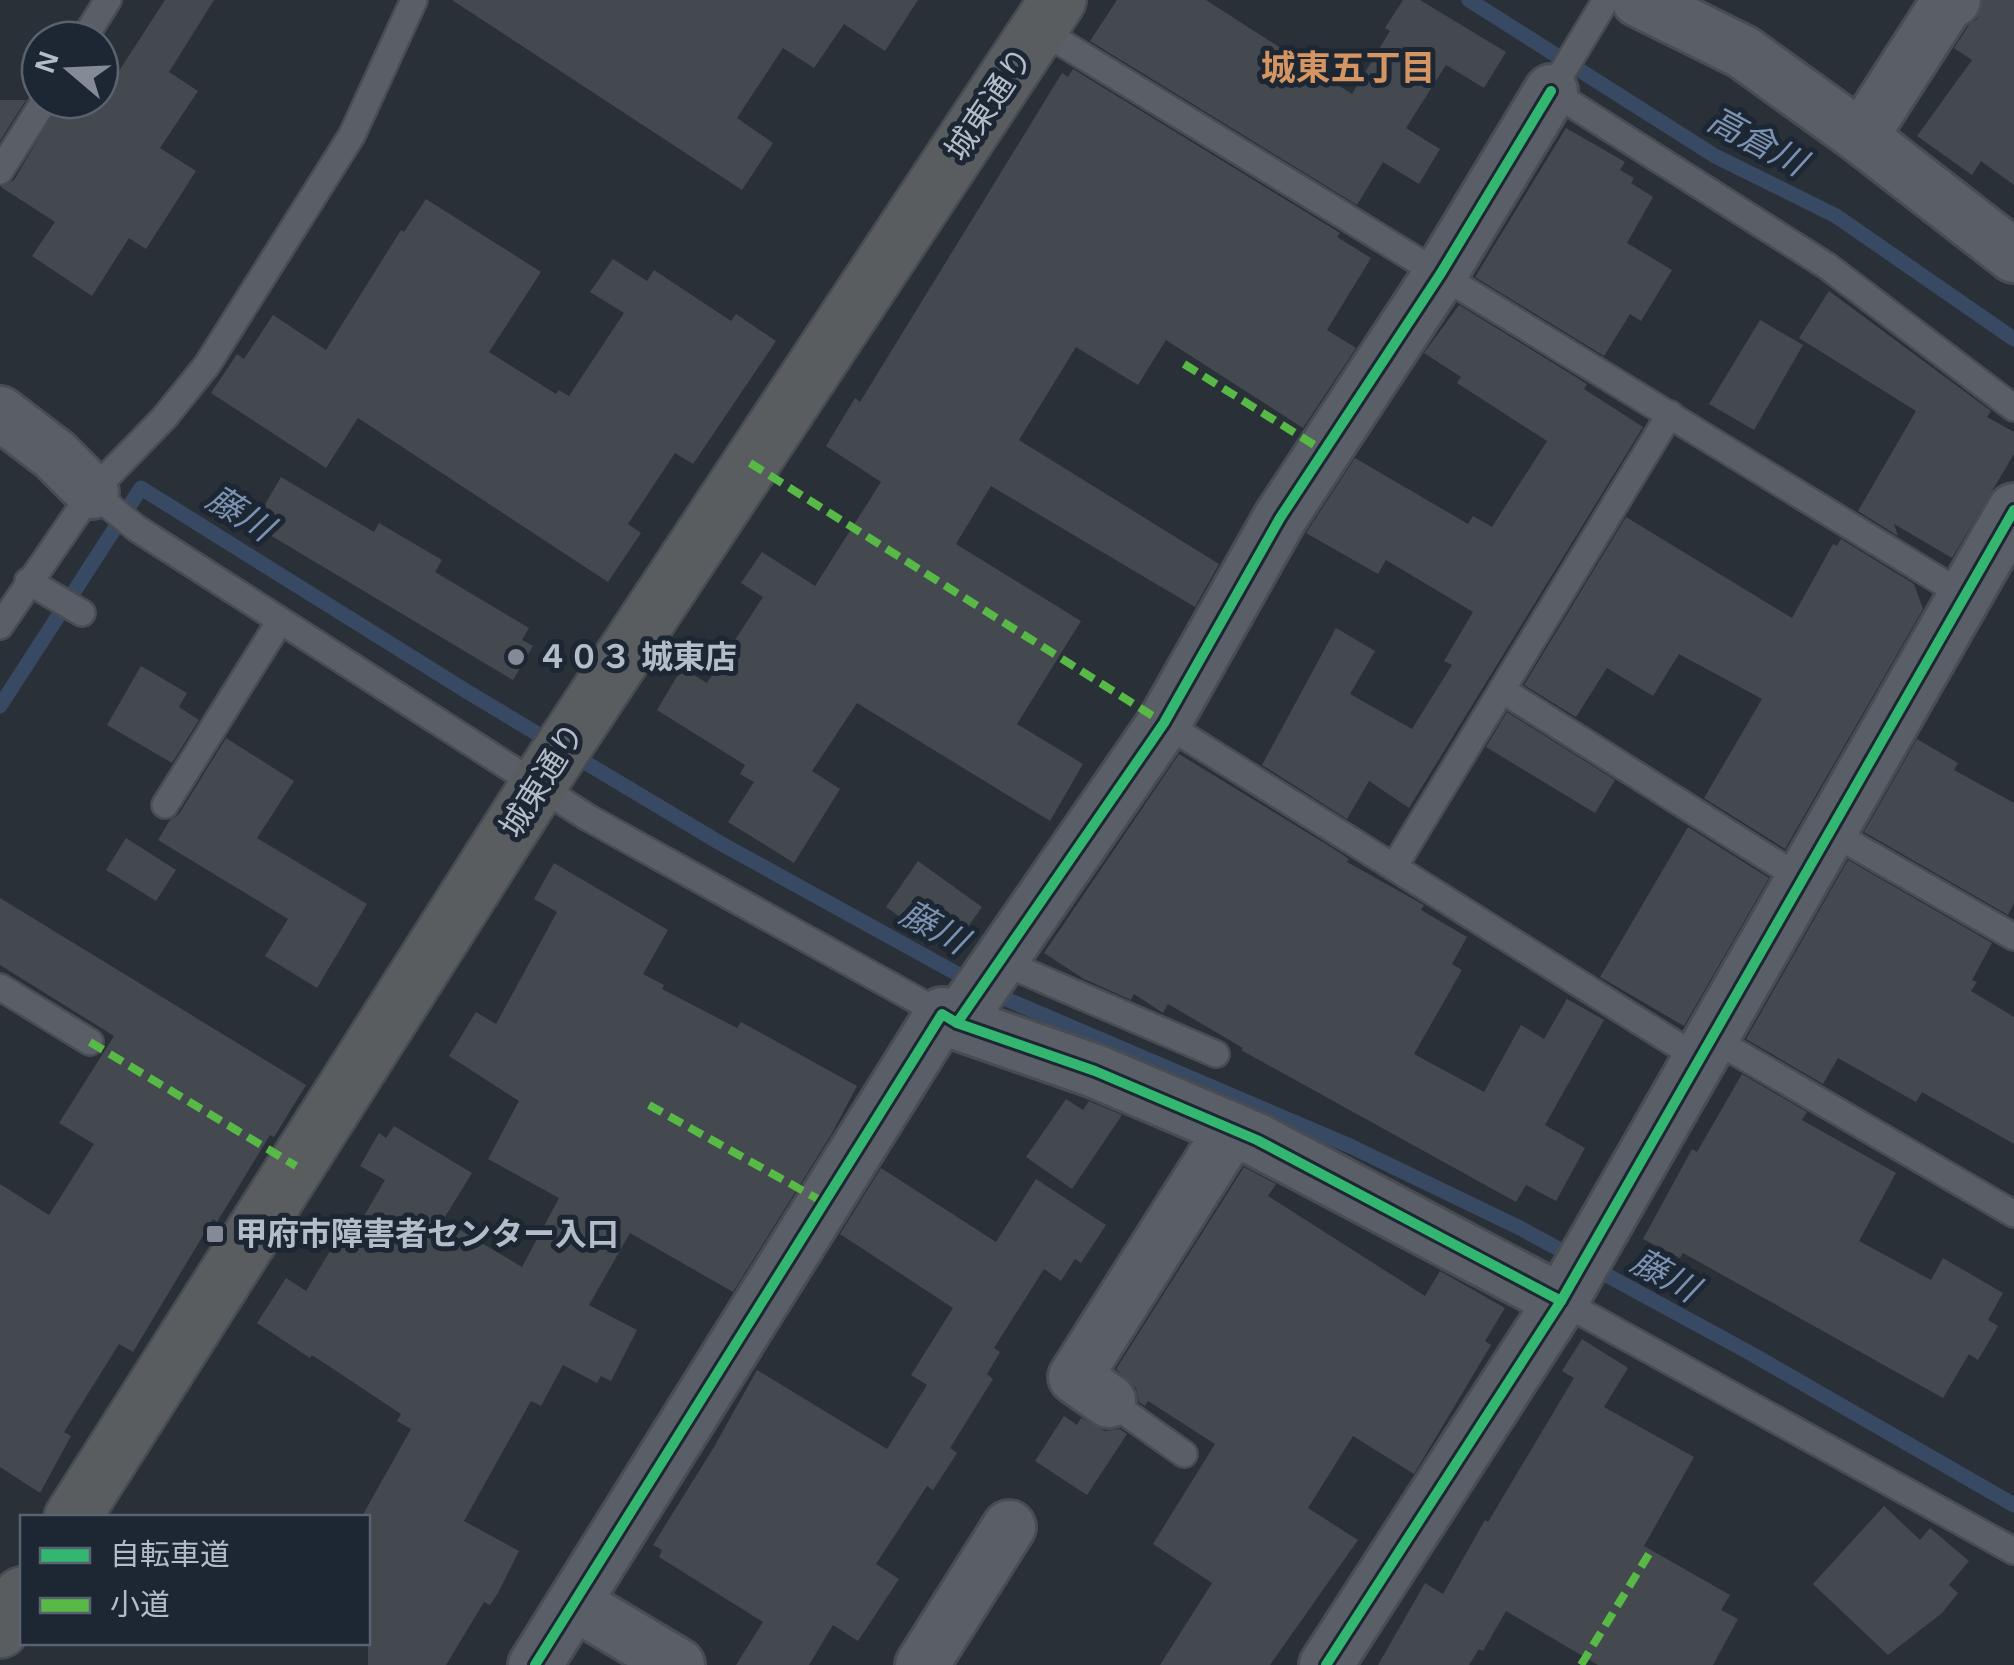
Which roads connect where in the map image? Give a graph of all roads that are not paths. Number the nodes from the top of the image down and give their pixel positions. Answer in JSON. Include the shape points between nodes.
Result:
{"nodes":[{"id":1,"x":414,"y":0,"type":"edge"},
{"id":2,"x":1606,"y":0,"type":"edge"},
{"id":3,"x":1638,"y":0,"type":"edge"},
{"id":4,"x":1954,"y":0,"type":"edge"},
{"id":5,"x":1048,"y":14,"type":"edge"},
{"id":6,"x":1551,"y":90,"type":"junction"},
{"id":7,"x":32,"y":120,"type":"edge"},
{"id":8,"x":1861,"y":137,"type":"junction"},
{"id":9,"x":0,"y":171,"type":"edge"},
{"id":10,"x":2014,"y":256,"type":"edge"},
{"id":11,"x":1441,"y":273,"type":"junction"},
{"id":12,"x":2014,"y":408,"type":"edge"},
{"id":13,"x":0,"y":413,"type":"edge"},
{"id":14,"x":1670,"y":414,"type":"junction"},
{"id":15,"x":100,"y":500,"type":"junction"},
{"id":16,"x":2014,"y":510,"type":"edge"},
{"id":17,"x":36,"y":586,"type":"junction"},
{"id":18,"x":1964,"y":596,"type":"junction"},
{"id":19,"x":82,"y":613,"type":"dead end"},
{"id":20,"x":280,"y":621,"type":"junction"},
{"id":21,"x":0,"y":626,"type":"edge"},
{"id":22,"x":1502,"y":690,"type":"junction"},
{"id":23,"x":1164,"y":722,"type":"junction"},
{"id":24,"x":553,"y":761,"type":"junction"},
{"id":25,"x":165,"y":805,"type":"dead end"},
{"id":26,"x":1832,"y":832,"type":"junction"},
{"id":27,"x":1394,"y":867,"type":"junction"},
{"id":28,"x":1803,"y":880,"type":"junction"},
{"id":29,"x":2014,"y":937,"type":"edge"},
{"id":30,"x":1000,"y":960,"type":"junction"},
{"id":31,"x":0,"y":987,"type":"edge"},
{"id":32,"x":954,"y":1017,"type":"junction"},
{"id":33,"x":90,"y":1042,"type":"dead end"},
{"id":34,"x":1704,"y":1048,"type":"junction"},
{"id":35,"x":1216,"y":1054,"type":"dead end"},
{"id":36,"x":1232,"y":1130,"type":"junction"},
{"id":37,"x":2014,"y":1214,"type":"edge"},
{"id":38,"x":1564,"y":1296,"type":"junction"},
{"id":39,"x":1109,"y":1402,"type":"joint"},
{"id":40,"x":1184,"y":1454,"type":"dead end"},
{"id":41,"x":74,"y":1515,"type":"edge"},
{"id":42,"x":1008,"y":1527,"type":"dead end"},
{"id":43,"x":2014,"y":1550,"type":"edge"},
{"id":44,"x":20,"y":1598,"type":"edge"},
{"id":45,"x":574,"y":1603,"type":"junction"},
{"id":46,"x":0,"y":1630,"type":"edge"},
{"id":47,"x":1330,"y":1664,"type":"edge"},
{"id":48,"x":536,"y":1665,"type":"edge"},
{"id":49,"x":678,"y":1665,"type":"edge"},
{"id":50,"x":922,"y":1665,"type":"edge"}],
"edges":[{"from":1,"to":15,"type":"lane","via":[[352,135],[207,365]]},
{"from":2,"to":6,"type":"lane"},
{"from":3,"to":8,"type":"street","via":[[1743,52]]},
{"from":4,"to":8,"type":"street"},
{"from":5,"to":11,"type":"lane"},
{"from":5,"to":24,"type":"highway","name":"城東通り"},
{"from":6,"to":11,"type":"street"},
{"from":6,"to":12,"type":"lane","via":[[1827,266]]},
{"from":7,"to":9,"type":"lane"},
{"from":8,"to":10,"type":"street"},
{"from":11,"to":14,"type":"lane"},
{"from":11,"to":23,"type":"street","via":[[1280,518]]},
{"from":13,"to":15,"type":"street"},
{"from":14,"to":18,"type":"lane"},
{"from":14,"to":22,"type":"lane"},
{"from":15,"to":17,"type":"lane"},
{"from":15,"to":20,"type":"lane"},
{"from":16,"to":18,"type":"street"},
{"from":17,"to":19,"type":"lane"},
{"from":17,"to":21,"type":"lane"},
{"from":18,"to":26,"type":"street"},
{"from":20,"to":24,"type":"lane"},
{"from":20,"to":25,"type":"lane"},
{"from":22,"to":27,"type":"lane"},
{"from":22,"to":28,"type":"lane"},
{"from":23,"to":27,"type":"lane"},
{"from":23,"to":30,"type":"street"},
{"from":24,"to":32,"type":"lane","via":[[612,831]]},
{"from":24,"to":41,"type":"highway","name":"城東通り"},
{"from":26,"to":28,"type":"street"},
{"from":26,"to":29,"type":"lane"},
{"from":27,"to":34,"type":"lane"},
{"from":28,"to":34,"type":"street"},
{"from":30,"to":32,"type":"street"},
{"from":30,"to":35,"type":"lane"},
{"from":31,"to":33,"type":"lane"},
{"from":32,"to":36,"type":"street"},
{"from":32,"to":45,"type":"street"},
{"from":34,"to":37,"type":"lane"},
{"from":34,"to":38,"type":"street"},
{"from":36,"to":38,"type":"street"},
{"from":36,"to":39,"type":"street","via":[[1075,1378]]},
{"from":38,"to":43,"type":"lane"},
{"from":38,"to":47,"type":"street"},
{"from":39,"to":40,"type":"lane"},
{"from":42,"to":50,"type":"street"},
{"from":44,"to":46,"type":"highway"},
{"from":45,"to":48,"type":"street"},
{"from":45,"to":49,"type":"street"}]}
